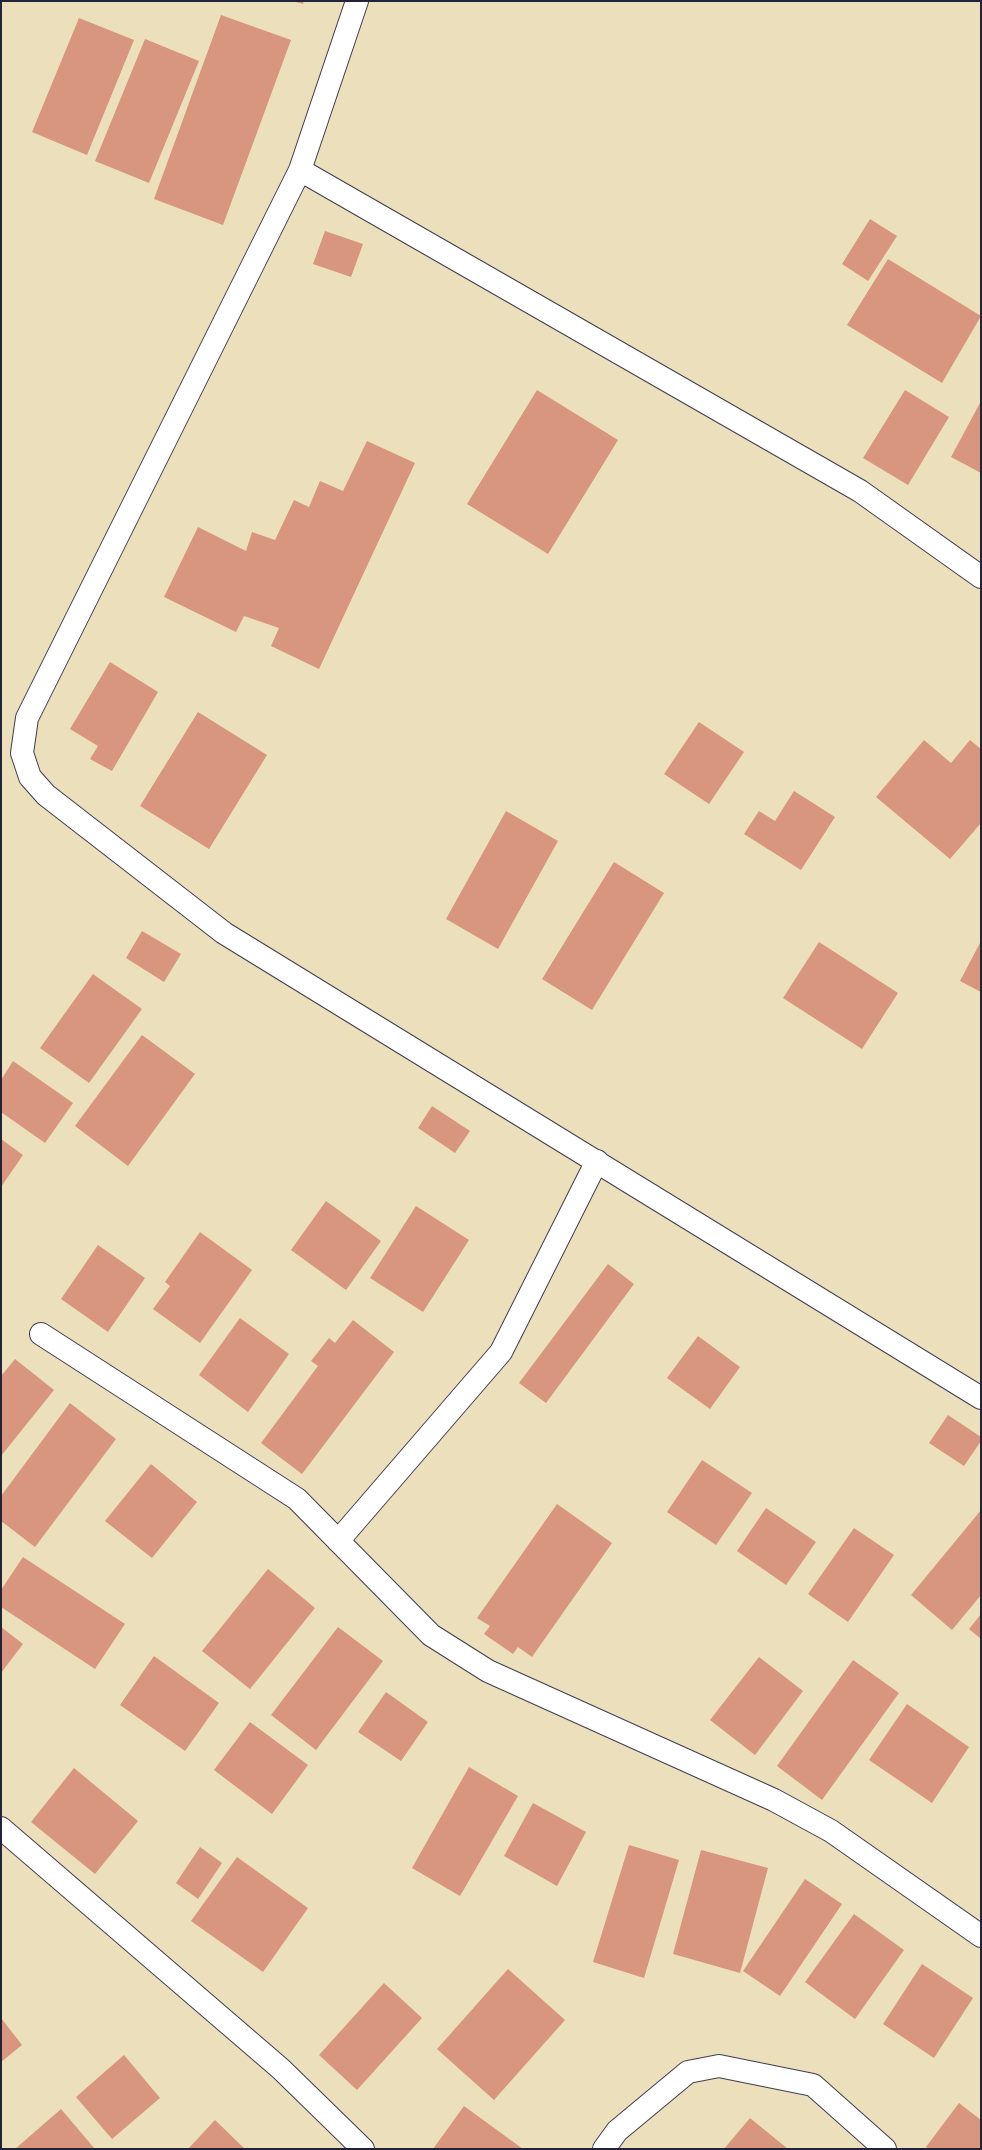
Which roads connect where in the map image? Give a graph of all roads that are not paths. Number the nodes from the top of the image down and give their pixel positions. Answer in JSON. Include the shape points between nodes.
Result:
{"nodes":[{"id":1,"x":357,"y":1,"type":"edge"},
{"id":2,"x":300,"y":170,"type":"junction"},
{"id":3,"x":981,"y":577,"type":"edge"},
{"id":4,"x":597,"y":1161,"type":"junction"},
{"id":5,"x":41,"y":1334,"type":"dead end"},
{"id":6,"x":981,"y":1398,"type":"edge"},
{"id":7,"x":338,"y":1541,"type":"junction"},
{"id":8,"x":1,"y":1828,"type":"edge"},
{"id":9,"x":981,"y":1936,"type":"edge"},
{"id":10,"x":363,"y":2149,"type":"edge"},
{"id":11,"x":604,"y":2149,"type":"edge"},
{"id":12,"x":885,"y":2149,"type":"edge"}],
"edges":[{"from":1,"to":2,"type":"street"},
{"from":2,"to":3,"type":"street","via":[[860,491]]},
{"from":2,"to":4,"type":"street","via":[[27,718],[22,753],[30,777],[46,796],[224,933]]},
{"from":4,"to":6,"type":"street"},
{"from":4,"to":7,"type":"street","via":[[501,1352]]},
{"from":5,"to":7,"type":"street","via":[[297,1499]]},
{"from":7,"to":9,"type":"street","via":[[431,1634],[488,1671],[774,1800],[830,1831]]},
{"from":8,"to":10,"type":"street","via":[[281,2069]]},
{"from":11,"to":12,"type":"street","via":[[617,2131],[688,2072],[719,2066],[814,2085]]}]}
